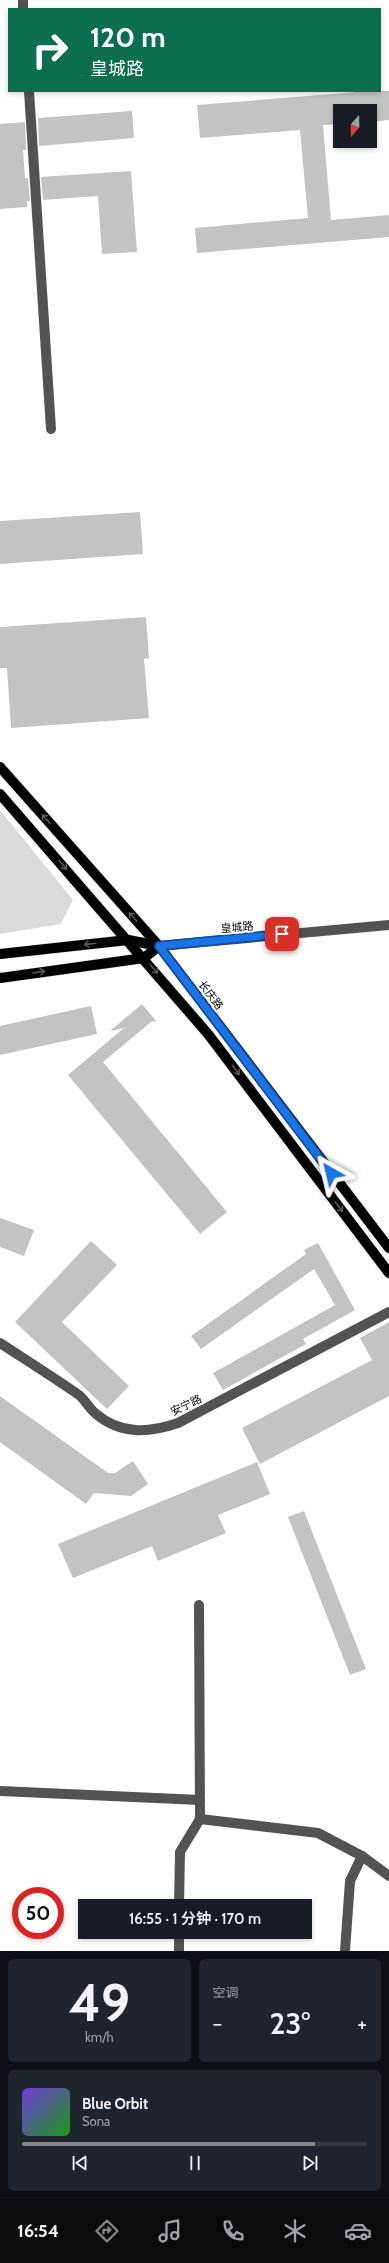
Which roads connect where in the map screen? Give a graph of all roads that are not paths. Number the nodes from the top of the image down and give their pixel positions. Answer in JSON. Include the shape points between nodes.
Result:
{"nodes":[{"id":1,"x":29,"y":92,"type":"edge"},
{"id":2,"x":51,"y":429,"type":"dead end"},
{"id":3,"x":0,"y":767,"type":"edge"},
{"id":4,"x":0,"y":794,"type":"edge"},
{"id":5,"x":389,"y":925,"type":"edge"},
{"id":6,"x":128,"y":940,"type":"junction"},
{"id":7,"x":159,"y":946,"type":"junction"},
{"id":8,"x":0,"y":954,"type":"edge"},
{"id":9,"x":144,"y":958,"type":"junction"},
{"id":10,"x":0,"y":978,"type":"edge"},
{"id":11,"x":389,"y":1248,"type":"edge"},
{"id":12,"x":389,"y":1273,"type":"edge"},
{"id":13,"x":389,"y":1312,"type":"edge"},
{"id":14,"x":0,"y":1343,"type":"edge"},
{"id":15,"x":200,"y":1605,"type":"dead end"},
{"id":16,"x":0,"y":1791,"type":"edge"},
{"id":17,"x":200,"y":1800,"type":"junction"},
{"id":18,"x":200,"y":1818,"type":"junction"},
{"id":19,"x":362,"y":1856,"type":"junction"},
{"id":20,"x":389,"y":1876,"type":"edge"},
{"id":21,"x":179,"y":1899,"type":"edge"},
{"id":22,"x":179,"y":1939,"type":"edge"},
{"id":23,"x":179,"y":1951,"type":"edge"},
{"id":24,"x":345,"y":1951,"type":"edge"}],
"edges":[{"from":1,"to":2,"type":"street"},
{"from":7,"to":3,"type":"main road","name":"长庆路","one_way":true},
{"from":4,"to":6,"type":"main road","one_way":true},
{"from":5,"to":7,"type":"street","name":"皇城路"},
{"from":6,"to":7,"type":"main road","name":"皇城路"},
{"from":6,"to":8,"type":"main road","name":"皇城路","one_way":true},
{"from":6,"to":9,"type":"main road"},
{"from":7,"to":9,"type":"main road"},
{"from":7,"to":11,"type":"main road","name":"长庆路"},
{"from":10,"to":9,"type":"main road","one_way":true},
{"from":9,"to":12,"type":"main road","one_way":true,"via":[[208,1034]]},
{"from":13,"to":14,"type":"street","name":"安宁路","via":[[178,1424],[157,1430],[135,1431],[114,1425],[95,1413],[81,1397]]},
{"from":15,"to":17,"type":"street"},
{"from":16,"to":17,"type":"street"},
{"from":17,"to":18,"type":"street"},
{"from":18,"to":19,"type":"street","via":[[318,1833]]},
{"from":18,"to":21,"type":"street","via":[[180,1852]]},
{"from":19,"to":20,"type":"street"},
{"from":19,"to":24,"type":"street","via":[[350,1881]]},
{"from":22,"to":23,"type":"street"}]}
